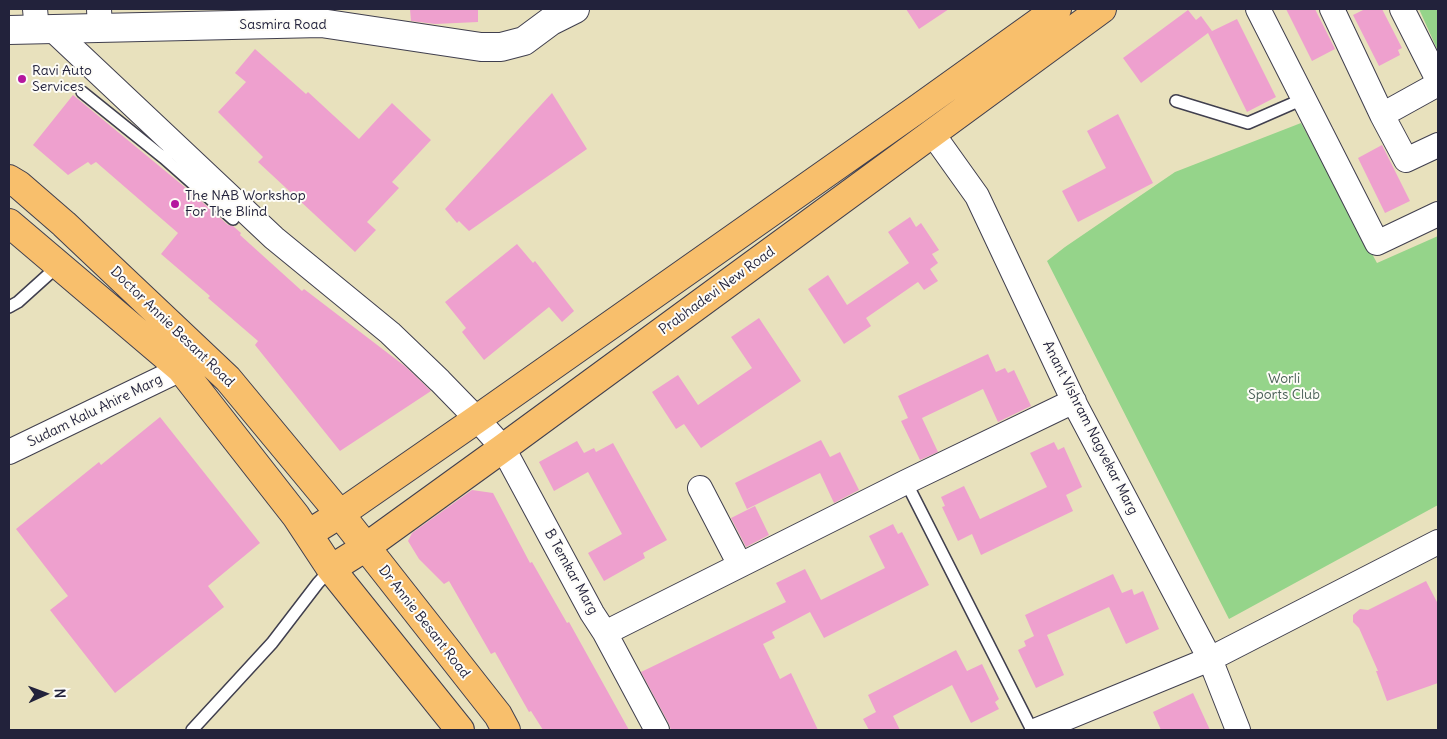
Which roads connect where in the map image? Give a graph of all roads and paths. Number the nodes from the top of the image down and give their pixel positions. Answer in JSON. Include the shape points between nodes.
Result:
{"nodes":[{"id":1,"x":574,"y":9,"type":"edge"},
{"id":2,"x":1057,"y":9,"type":"edge"},
{"id":3,"x":1102,"y":9,"type":"edge"},
{"id":4,"x":1258,"y":9,"type":"edge"},
{"id":5,"x":1332,"y":9,"type":"edge"},
{"id":6,"x":1402,"y":9,"type":"edge"},
{"id":7,"x":550,"y":15,"type":"edge"},
{"id":8,"x":321,"y":16,"type":"edge"},
{"id":9,"x":99,"y":18,"type":"edge"},
{"id":10,"x":41,"y":23,"type":"edge"},
{"id":11,"x":9,"y":30,"type":"edge"},
{"id":12,"x":1438,"y":80,"type":"edge"},
{"id":13,"x":1438,"y":84,"type":"edge"},
{"id":14,"x":82,"y":92,"type":"dead end"},
{"id":15,"x":1303,"y":99,"type":"junction"},
{"id":16,"x":1176,"y":101,"type":"dead end"},
{"id":17,"x":1382,"y":115,"type":"junction"},
{"id":18,"x":932,"y":133,"type":"junction"},
{"id":19,"x":1438,"y":145,"type":"edge"},
{"id":20,"x":170,"y":152,"type":"junction"},
{"id":21,"x":9,"y":179,"type":"edge"},
{"id":22,"x":1438,"y":214,"type":"edge"},
{"id":23,"x":233,"y":219,"type":"dead end"},
{"id":24,"x":9,"y":223,"type":"edge"},
{"id":25,"x":59,"y":264,"type":"junction"},
{"id":26,"x":9,"y":307,"type":"edge"},
{"id":27,"x":181,"y":369,"type":"junction"},
{"id":28,"x":1074,"y":401,"type":"junction"},
{"id":29,"x":477,"y":419,"type":"junction"},
{"id":30,"x":503,"y":448,"type":"junction"},
{"id":31,"x":9,"y":452,"type":"edge"},
{"id":32,"x":906,"y":482,"type":"junction"},
{"id":33,"x":700,"y":488,"type":"dead end"},
{"id":34,"x":340,"y":514,"type":"junction"},
{"id":35,"x":308,"y":534,"type":"junction"},
{"id":36,"x":1438,"y":542,"type":"edge"},
{"id":37,"x":366,"y":547,"type":"junction"},
{"id":38,"x":740,"y":565,"type":"junction"},
{"id":39,"x":331,"y":570,"type":"junction"},
{"id":40,"x":606,"y":633,"type":"junction"},
{"id":41,"x":1210,"y":658,"type":"junction"},
{"id":42,"x":192,"y":730,"type":"edge"},
{"id":43,"x":460,"y":730,"type":"edge"},
{"id":44,"x":506,"y":730,"type":"edge"},
{"id":45,"x":657,"y":730,"type":"edge"},
{"id":46,"x":1032,"y":730,"type":"edge"},
{"id":47,"x":1037,"y":730,"type":"edge"},
{"id":48,"x":1238,"y":730,"type":"edge"}],
"edges":[{"from":1,"to":7,"type":"street","name":"Sasmira Road"},
{"from":2,"to":29,"type":"main road"},
{"from":3,"to":18,"type":"main road","name":"Prabhadevi New Road"},
{"from":4,"to":15,"type":"street"},
{"from":5,"to":17,"type":"street"},
{"from":6,"to":12,"type":"street"},
{"from":7,"to":8,"type":"street","name":"Sasmira Road","via":[[524,41],[502,47],[481,47]]},
{"from":8,"to":9,"type":"street","name":"Sasmira Road"},
{"from":9,"to":10,"type":"street","name":"Sasmira Road"},
{"from":10,"to":11,"type":"street","name":"Sasmira Road"},
{"from":10,"to":20,"type":"street","name":"B Temkar Marg"},
{"from":13,"to":17,"type":"street"},
{"from":14,"to":20,"type":"lane"},
{"from":15,"to":16,"type":"lane","via":[[1248,123]]},
{"from":15,"to":22,"type":"street","via":[[1377,243]]},
{"from":17,"to":19,"type":"street","via":[[1406,160]]},
{"from":18,"to":28,"type":"street","name":"Anant Vishram Nagvekar Marg","via":[[977,196]]},
{"from":18,"to":30,"type":"main road","name":"Prabhadevi New Road"},
{"from":20,"to":23,"type":"lane"},
{"from":20,"to":29,"type":"street","name":"B Temkar Marg","via":[[390,333]]},
{"from":21,"to":34,"type":"main road","name":"Doctor Annie Besant Road","via":[[64,224],[228,379]]},
{"from":24,"to":25,"type":"main road","name":"Doctor Annie Besant Road"},
{"from":25,"to":26,"type":"lane"},
{"from":25,"to":27,"type":"main road","name":"Doctor Annie Besant Road"},
{"from":27,"to":31,"type":"street","name":"Sudam Kalu Ahire Marg"},
{"from":27,"to":35,"type":"main road","name":"Doctor Annie Besant Road"},
{"from":28,"to":32,"type":"street"},
{"from":28,"to":41,"type":"street","name":"Anant Vishram Nagvekar Marg"},
{"from":29,"to":30,"type":"street","name":"B Temkar Marg"},
{"from":29,"to":34,"type":"main road"},
{"from":30,"to":37,"type":"main road","name":"Prabhadevi New Road"},
{"from":30,"to":40,"type":"street","name":"B Temkar Marg"},
{"from":32,"to":38,"type":"street"},
{"from":32,"to":46,"type":"lane"},
{"from":33,"to":38,"type":"street"},
{"from":34,"to":35,"type":"main road"},
{"from":34,"to":37,"type":"main road","name":"Dr Annie Besant Road"},
{"from":35,"to":39,"type":"main road"},
{"from":36,"to":41,"type":"street"},
{"from":37,"to":39,"type":"main road","name":"Prabhadevi New Road"},
{"from":37,"to":44,"type":"main road","name":"Dr Annie Besant Road","via":[[498,715]]},
{"from":38,"to":40,"type":"street"},
{"from":39,"to":42,"type":"lane","via":[[272,643]]},
{"from":39,"to":43,"type":"main road"},
{"from":40,"to":45,"type":"street","name":"B Temkar Marg"},
{"from":41,"to":47,"type":"street"},
{"from":41,"to":48,"type":"street","name":"Anant Vishram Nagvekar Marg"}]}
